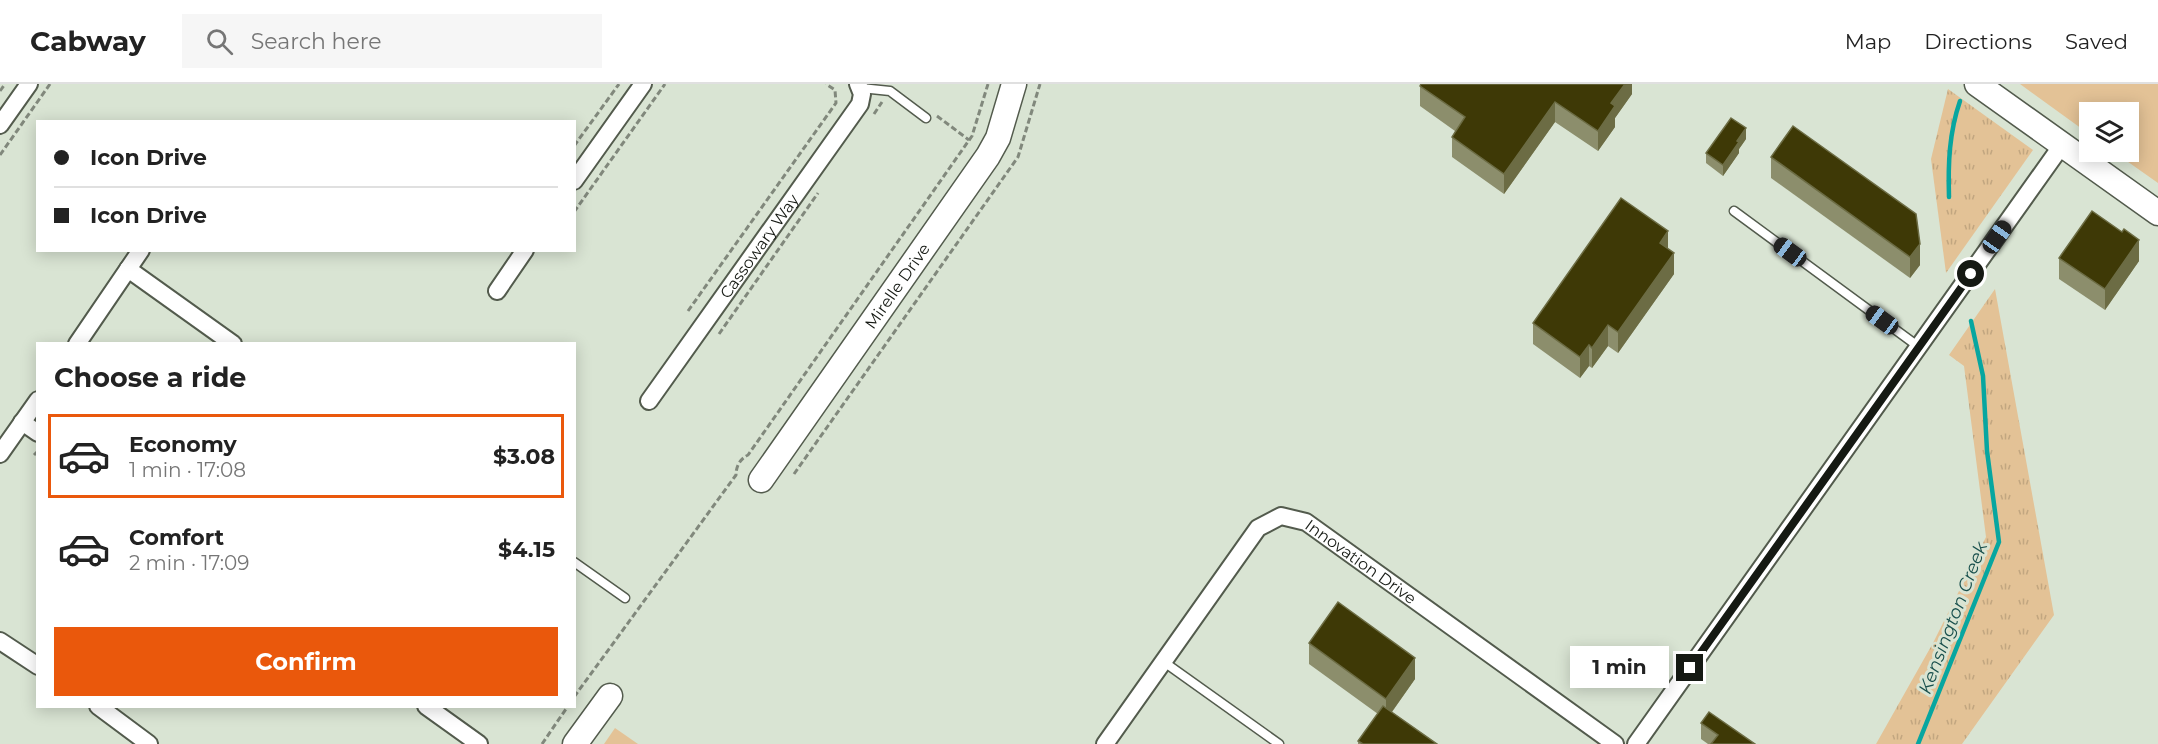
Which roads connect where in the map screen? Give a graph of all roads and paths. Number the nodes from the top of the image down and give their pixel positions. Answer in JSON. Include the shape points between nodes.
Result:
{"nodes":[{"id":1,"x":5,"y":84,"type":"edge"},
{"id":2,"x":29,"y":84,"type":"edge"},
{"id":3,"x":50,"y":84,"type":"edge"},
{"id":4,"x":619,"y":84,"type":"edge"},
{"id":5,"x":643,"y":84,"type":"edge"},
{"id":6,"x":665,"y":84,"type":"edge"},
{"id":7,"x":826,"y":84,"type":"edge"},
{"id":8,"x":988,"y":84,"type":"edge"},
{"id":9,"x":1014,"y":84,"type":"edge"},
{"id":10,"x":1040,"y":84,"type":"edge"},
{"id":11,"x":1977,"y":84,"type":"edge"},
{"id":12,"x":860,"y":86,"type":"edge"},
{"id":13,"x":0,"y":91,"type":"edge"},
{"id":14,"x":890,"y":91,"type":"junction"},
{"id":15,"x":926,"y":118,"type":"dead end"},
{"id":16,"x":869,"y":120,"type":"dead end"},
{"id":17,"x":0,"y":125,"type":"edge"},
{"id":18,"x":576,"y":143,"type":"edge"},
{"id":19,"x":2062,"y":145,"type":"junction"},
{"id":20,"x":0,"y":155,"type":"edge"},
{"id":21,"x":576,"y":178,"type":"edge"},
{"id":22,"x":821,"y":188,"type":"dead end"},
{"id":23,"x":576,"y":209,"type":"edge"},
{"id":24,"x":1734,"y":211,"type":"dead end"},
{"id":25,"x":2158,"y":213,"type":"edge"},
{"id":26,"x":140,"y":252,"type":"edge"},
{"id":27,"x":524,"y":252,"type":"edge"},
{"id":28,"x":128,"y":269,"type":"junction"},
{"id":29,"x":497,"y":291,"type":"dead end"},
{"id":30,"x":688,"y":311,"type":"dead end"},
{"id":31,"x":719,"y":334,"type":"dead end"},
{"id":32,"x":78,"y":342,"type":"edge"},
{"id":33,"x":230,"y":342,"type":"edge"},
{"id":34,"x":1919,"y":347,"type":"junction"},
{"id":35,"x":650,"y":401,"type":"dead end"},
{"id":36,"x":36,"y":403,"type":"edge"},
{"id":37,"x":22,"y":422,"type":"junction"},
{"id":38,"x":36,"y":432,"type":"edge"},
{"id":39,"x":0,"y":454,"type":"edge"},
{"id":40,"x":794,"y":474,"type":"dead end"},
{"id":41,"x":761,"y":480,"type":"dead end"},
{"id":42,"x":576,"y":563,"type":"edge"},
{"id":43,"x":625,"y":598,"type":"dead end"},
{"id":44,"x":0,"y":641,"type":"edge"},
{"id":45,"x":1164,"y":662,"type":"junction"},
{"id":46,"x":36,"y":665,"type":"edge"},
{"id":47,"x":576,"y":694,"type":"edge"},
{"id":48,"x":610,"y":696,"type":"dead end"},
{"id":49,"x":101,"y":708,"type":"edge"},
{"id":50,"x":430,"y":708,"type":"edge"},
{"id":51,"x":567,"y":708,"type":"edge"},
{"id":52,"x":149,"y":744,"type":"edge"},
{"id":53,"x":479,"y":744,"type":"edge"},
{"id":54,"x":542,"y":744,"type":"edge"},
{"id":55,"x":575,"y":744,"type":"edge"},
{"id":56,"x":1105,"y":744,"type":"edge"},
{"id":57,"x":1279,"y":744,"type":"edge"},
{"id":58,"x":1615,"y":744,"type":"edge"},
{"id":59,"x":1636,"y":744,"type":"edge"}],
"edges":[{"from":1,"to":13,"type":"path"},
{"from":2,"to":17,"type":"street"},
{"from":3,"to":20,"type":"path"},
{"from":4,"to":18,"type":"path"},
{"from":5,"to":21,"type":"street"},
{"from":6,"to":23,"type":"path"},
{"from":7,"to":30,"type":"path","via":[[835,90],[836,103]]},
{"from":8,"to":47,"type":"path","via":[[972,136],[748,455],[742,458],[736,475]]},
{"from":9,"to":41,"type":"street","name":"Mirelle Drive","via":[[998,138],[988,156]]},
{"from":10,"to":40,"type":"path","via":[[1018,157]]},
{"from":11,"to":19,"type":"street"},
{"from":12,"to":14,"type":"lane","name":"Cassowary Way"},
{"from":12,"to":35,"type":"street","name":"Cassowary Way","via":[[860,104]]},
{"from":14,"to":15,"type":"lane"},
{"from":14,"to":16,"type":"path"},
{"from":19,"to":25,"type":"street"},
{"from":19,"to":34,"type":"street"},
{"from":22,"to":31,"type":"path"},
{"from":24,"to":34,"type":"lane"},
{"from":26,"to":28,"type":"street"},
{"from":27,"to":29,"type":"street"},
{"from":28,"to":32,"type":"street"},
{"from":28,"to":33,"type":"street"},
{"from":34,"to":59,"type":"street"},
{"from":36,"to":37,"type":"street"},
{"from":37,"to":38,"type":"street"},
{"from":37,"to":39,"type":"street"},
{"from":42,"to":43,"type":"lane"},
{"from":44,"to":46,"type":"street"},
{"from":45,"to":56,"type":"street","name":"Innovation Drive"},
{"from":45,"to":57,"type":"lane"},
{"from":45,"to":58,"type":"street","name":"Innovation Drive","via":[[1258,528],[1281,516],[1306,522]]},
{"from":48,"to":55,"type":"street"},
{"from":49,"to":52,"type":"street"},
{"from":50,"to":53,"type":"street"},
{"from":51,"to":54,"type":"path"}]}
